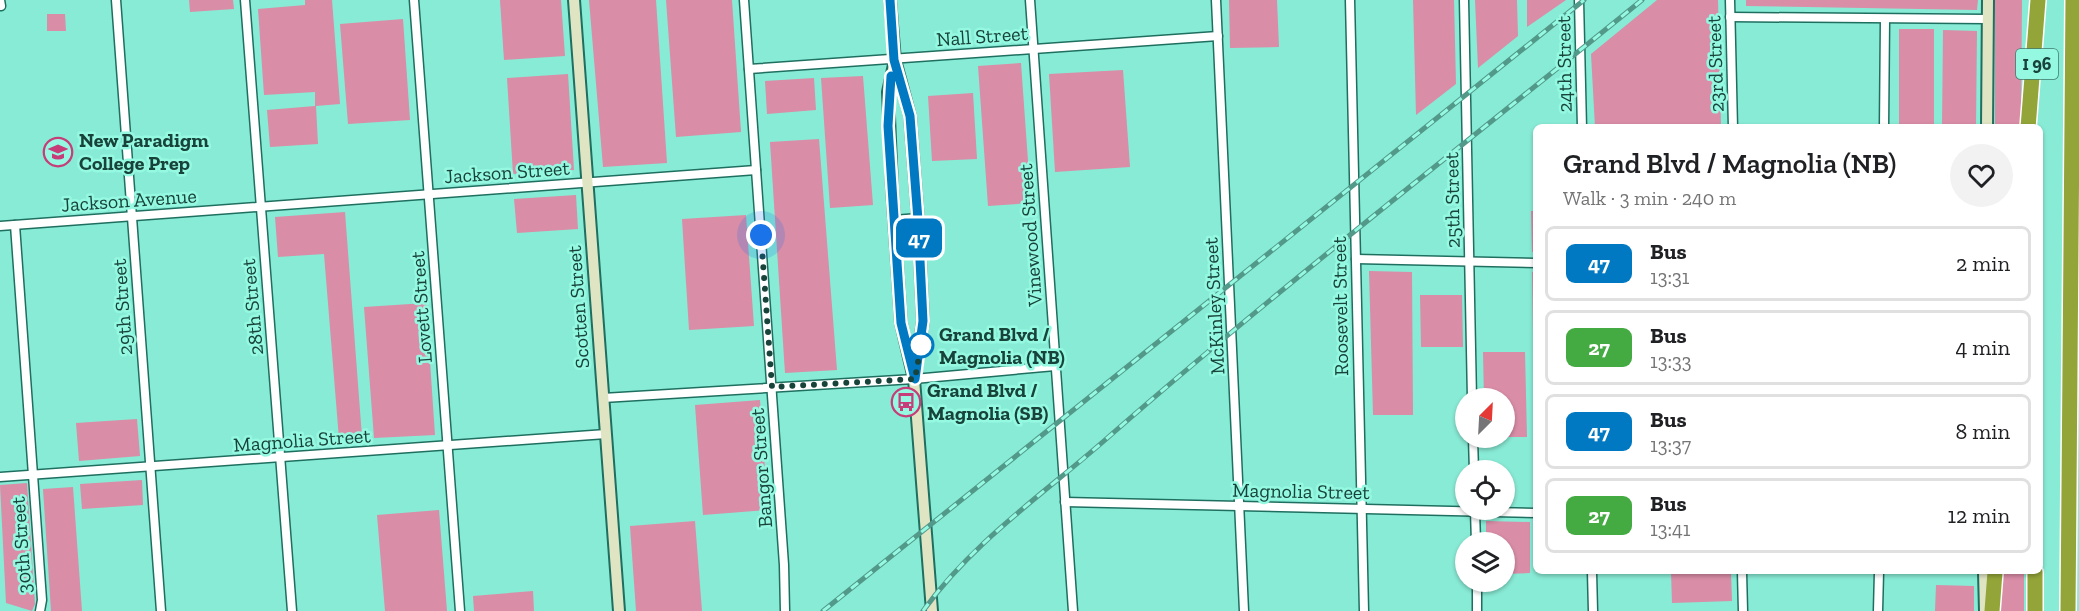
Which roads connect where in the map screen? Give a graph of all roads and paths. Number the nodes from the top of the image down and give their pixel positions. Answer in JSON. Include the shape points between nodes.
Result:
{"nodes":[{"id":1,"x":0,"y":0,"type":"edge"},
{"id":2,"x":116,"y":0,"type":"edge"},
{"id":3,"x":245,"y":0,"type":"edge"},
{"id":4,"x":414,"y":0,"type":"edge"},
{"id":5,"x":574,"y":0,"type":"edge"},
{"id":6,"x":744,"y":0,"type":"edge"},
{"id":7,"x":890,"y":0,"type":"edge"},
{"id":8,"x":1030,"y":0,"type":"edge"},
{"id":9,"x":1216,"y":0,"type":"edge"},
{"id":10,"x":1350,"y":0,"type":"edge"},
{"id":11,"x":1464,"y":0,"type":"edge"},
{"id":12,"x":1579,"y":0,"type":"edge"},
{"id":13,"x":1730,"y":0,"type":"edge"},
{"id":14,"x":1988,"y":0,"type":"edge"},
{"id":15,"x":2038,"y":0,"type":"edge"},
{"id":16,"x":2073,"y":0,"type":"edge"},
{"id":17,"x":1,"y":6,"type":"edge"},
{"id":18,"x":1730,"y":17,"type":"junction"},
{"id":19,"x":1885,"y":19,"type":"junction"},
{"id":20,"x":1988,"y":20,"type":"junction"},
{"id":21,"x":1218,"y":36,"type":"junction"},
{"id":22,"x":1033,"y":49,"type":"junction"},
{"id":23,"x":894,"y":60,"type":"junction"},
{"id":24,"x":749,"y":69,"type":"junction"},
{"id":25,"x":1582,"y":124,"type":"edge"},
{"id":26,"x":1733,"y":124,"type":"edge"},
{"id":27,"x":1884,"y":124,"type":"edge"},
{"id":28,"x":1987,"y":124,"type":"edge"},
{"id":29,"x":2028,"y":124,"type":"edge"},
{"id":30,"x":2037,"y":124,"type":"edge"},
{"id":31,"x":756,"y":170,"type":"junction"},
{"id":32,"x":587,"y":183,"type":"junction"},
{"id":33,"x":429,"y":194,"type":"junction"},
{"id":34,"x":260,"y":207,"type":"junction"},
{"id":35,"x":132,"y":216,"type":"junction"},
{"id":36,"x":918,"y":218,"type":"junction"},
{"id":37,"x":894,"y":220,"type":"junction"},
{"id":38,"x":15,"y":225,"type":"junction"},
{"id":39,"x":0,"y":226,"type":"edge"},
{"id":40,"x":1356,"y":259,"type":"junction"},
{"id":41,"x":1470,"y":261,"type":"junction"},
{"id":42,"x":1533,"y":263,"type":"edge"},
{"id":43,"x":2072,"y":290,"type":"junction"},
{"id":44,"x":1055,"y":366,"type":"junction"},
{"id":45,"x":2079,"y":370,"type":"edge"},
{"id":46,"x":915,"y":379,"type":"junction"},
{"id":47,"x":772,"y":387,"type":"junction"},
{"id":48,"x":1473,"y":388,"type":"edge"},
{"id":49,"x":603,"y":398,"type":"junction"},
{"id":50,"x":606,"y":434,"type":"junction"},
{"id":51,"x":448,"y":445,"type":"junction"},
{"id":52,"x":281,"y":458,"type":"junction"},
{"id":53,"x":151,"y":467,"type":"junction"},
{"id":54,"x":33,"y":476,"type":"junction"},
{"id":55,"x":0,"y":477,"type":"edge"},
{"id":56,"x":1065,"y":502,"type":"junction"},
{"id":57,"x":1240,"y":506,"type":"junction"},
{"id":58,"x":1362,"y":509,"type":"junction"},
{"id":59,"x":1455,"y":511,"type":"edge"},
{"id":60,"x":1515,"y":512,"type":"edge"},
{"id":61,"x":1533,"y":513,"type":"edge"},
{"id":62,"x":1592,"y":574,"type":"edge"},
{"id":63,"x":1742,"y":574,"type":"edge"},
{"id":64,"x":1879,"y":574,"type":"edge"},
{"id":65,"x":1984,"y":574,"type":"edge"},
{"id":66,"x":1995,"y":574,"type":"edge"},
{"id":67,"x":2035,"y":574,"type":"edge"},
{"id":68,"x":1477,"y":592,"type":"edge"},
{"id":69,"x":40,"y":611,"type":"edge"},
{"id":70,"x":162,"y":611,"type":"edge"},
{"id":71,"x":292,"y":611,"type":"edge"},
{"id":72,"x":460,"y":611,"type":"edge"},
{"id":73,"x":619,"y":611,"type":"edge"},
{"id":74,"x":785,"y":611,"type":"edge"},
{"id":75,"x":932,"y":611,"type":"edge"},
{"id":76,"x":1073,"y":611,"type":"edge"},
{"id":77,"x":1244,"y":611,"type":"edge"},
{"id":78,"x":1364,"y":611,"type":"edge"},
{"id":79,"x":1477,"y":611,"type":"edge"},
{"id":80,"x":1593,"y":611,"type":"edge"},
{"id":81,"x":1743,"y":611,"type":"edge"},
{"id":82,"x":1878,"y":611,"type":"edge"},
{"id":83,"x":1985,"y":611,"type":"edge"},
{"id":84,"x":1992,"y":611,"type":"edge"},
{"id":85,"x":2035,"y":611,"type":"edge"},
{"id":86,"x":2068,"y":611,"type":"edge"}],
"edges":[{"from":1,"to":17,"type":"street"},
{"from":2,"to":35,"type":"street","name":"29th Street"},
{"from":3,"to":34,"type":"street","name":"28th Street"},
{"from":4,"to":33,"type":"street","name":"Lovett Street"},
{"from":5,"to":32,"type":"main road","name":"Scotten Street"},
{"from":6,"to":24,"type":"street","name":"Bangor Street"},
{"from":7,"to":23,"type":"main road"},
{"from":8,"to":22,"type":"street","name":"Vinewood Street"},
{"from":9,"to":21,"type":"street","name":"McKinley Street"},
{"from":10,"to":40,"type":"street","name":"Roosevelt Street"},
{"from":11,"to":41,"type":"street","name":"25th Street"},
{"from":12,"to":25,"type":"street","name":"24th Street"},
{"from":13,"to":18,"type":"street","name":"23rd Street"},
{"from":14,"to":20,"type":"main road"},
{"from":15,"to":29,"type":"highway"},
{"from":15,"to":30,"type":"highway","number":"I 96"},
{"from":16,"to":43,"type":"highway","number":"I 96"},
{"from":18,"to":19,"type":"street"},
{"from":18,"to":26,"type":"street","name":"23rd Street"},
{"from":19,"to":20,"type":"street"},
{"from":19,"to":27,"type":"street"},
{"from":20,"to":28,"type":"main road"},
{"from":21,"to":22,"type":"street","name":"Nall Street"},
{"from":21,"to":57,"type":"street","name":"McKinley Street"},
{"from":22,"to":23,"type":"street","name":"Nall Street"},
{"from":22,"to":44,"type":"street","name":"Vinewood Street"},
{"from":23,"to":24,"type":"street","name":"Nall Street"},
{"from":23,"to":36,"type":"main road","via":[[910,116]]},
{"from":23,"to":37,"type":"main road","via":[[888,92]]},
{"from":24,"to":31,"type":"street","name":"Bangor Street"},
{"from":31,"to":32,"type":"street","name":"Jackson Street"},
{"from":31,"to":47,"type":"street","name":"Bangor Street"},
{"from":32,"to":33,"type":"street","name":"Jackson Street"},
{"from":32,"to":49,"type":"main road","name":"Scotten Street"},
{"from":33,"to":34,"type":"street","name":"Jackson Street"},
{"from":33,"to":51,"type":"street","name":"Lovett Street"},
{"from":34,"to":35,"type":"street","name":"Jackson Avenue"},
{"from":34,"to":52,"type":"street","name":"28th Street"},
{"from":35,"to":38,"type":"street","name":"Jackson Avenue"},
{"from":35,"to":53,"type":"street","name":"29th Street"},
{"from":36,"to":37,"type":"street"},
{"from":36,"to":46,"type":"main road","via":[[923,321]]},
{"from":37,"to":46,"type":"main road","via":[[901,323]]},
{"from":38,"to":39,"type":"street","name":"Jackson Avenue"},
{"from":38,"to":54,"type":"street","name":"30th Street"},
{"from":40,"to":41,"type":"street"},
{"from":40,"to":58,"type":"street","name":"Roosevelt Street"},
{"from":41,"to":42,"type":"street"},
{"from":41,"to":48,"type":"street","name":"25th Street"},
{"from":43,"to":45,"type":"highway"},
{"from":43,"to":86,"type":"highway","number":"I 96"},
{"from":44,"to":46,"type":"street"},
{"from":44,"to":56,"type":"street","name":"Vinewood Street"},
{"from":46,"to":47,"type":"street"},
{"from":46,"to":75,"type":"main road"},
{"from":47,"to":49,"type":"street"},
{"from":47,"to":74,"type":"street","name":"Bangor Street"},
{"from":49,"to":50,"type":"main road","name":"Scotten Street"},
{"from":50,"to":51,"type":"street","name":"Magnolia Street"},
{"from":50,"to":73,"type":"main road","name":"Scotten Street"},
{"from":51,"to":52,"type":"street","name":"Magnolia Street"},
{"from":51,"to":72,"type":"street","name":"Lovett Street"},
{"from":52,"to":53,"type":"street","name":"Magnolia Street"},
{"from":52,"to":71,"type":"street","name":"28th Street"},
{"from":53,"to":54,"type":"street","name":"Magnolia Street"},
{"from":53,"to":70,"type":"street","name":"29th Street"},
{"from":54,"to":55,"type":"street","name":"Magnolia Street"},
{"from":54,"to":69,"type":"street","name":"30th Street"},
{"from":56,"to":57,"type":"street","name":"Magnolia Street"},
{"from":56,"to":76,"type":"street","name":"Vinewood Street"},
{"from":57,"to":58,"type":"street","name":"Magnolia Street"},
{"from":57,"to":77,"type":"street","name":"McKinley Street"},
{"from":58,"to":59,"type":"street","name":"Magnolia Street"},
{"from":58,"to":78,"type":"street","name":"Roosevelt Street"},
{"from":60,"to":61,"type":"street","name":"Magnolia Street"},
{"from":62,"to":80,"type":"street"},
{"from":63,"to":81,"type":"street"},
{"from":64,"to":82,"type":"street"},
{"from":65,"to":83,"type":"main road"},
{"from":66,"to":84,"type":"highway"},
{"from":67,"to":85,"type":"highway"},
{"from":68,"to":79,"type":"street"}]}
